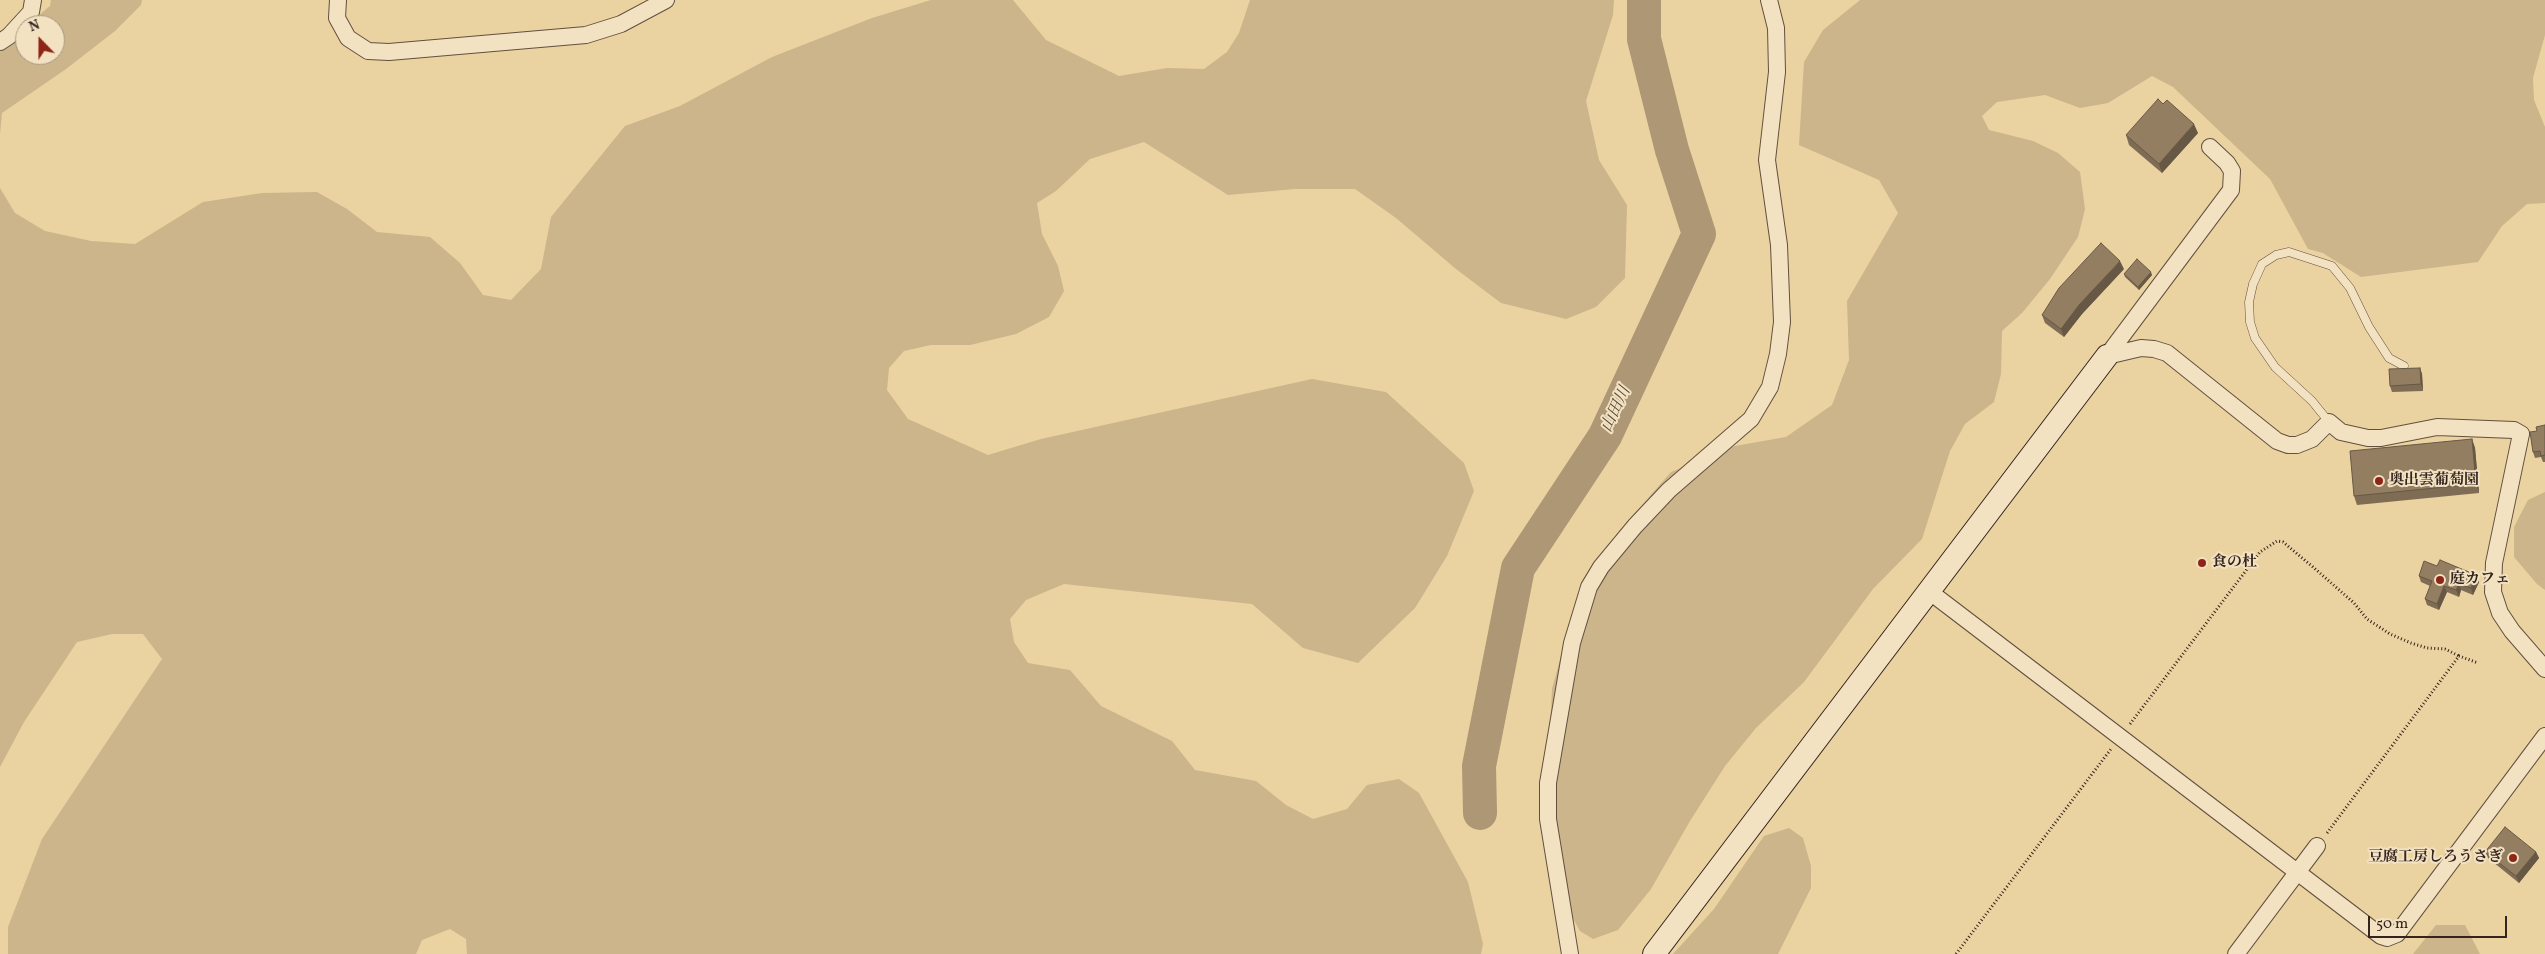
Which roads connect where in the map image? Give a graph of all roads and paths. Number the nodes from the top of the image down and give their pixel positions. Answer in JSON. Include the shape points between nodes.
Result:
{"nodes":[{"id":1,"x":33,"y":0,"type":"edge"},
{"id":2,"x":338,"y":0,"type":"edge"},
{"id":3,"x":666,"y":0,"type":"edge"},
{"id":4,"x":1769,"y":0,"type":"edge"},
{"id":5,"x":0,"y":42,"type":"edge"},
{"id":6,"x":2210,"y":147,"type":"dead end"},
{"id":7,"x":2107,"y":356,"type":"junction"},
{"id":8,"x":2404,"y":366,"type":"dead end"},
{"id":9,"x":2329,"y":422,"type":"junction"},
{"id":10,"x":1930,"y":592,"type":"junction"},
{"id":11,"x":2459,"y":656,"type":"junction"},
{"id":12,"x":2478,"y":663,"type":"dead end"},
{"id":13,"x":2545,"y":669,"type":"edge"},
{"id":14,"x":2545,"y":736,"type":"edge"},
{"id":15,"x":2120,"y":738,"type":"junction"},
{"id":16,"x":2317,"y":846,"type":"joint"},
{"id":17,"x":2297,"y":872,"type":"junction"},
{"id":18,"x":1570,"y":954,"type":"edge"},
{"id":19,"x":1654,"y":954,"type":"edge"},
{"id":20,"x":1956,"y":954,"type":"edge"},
{"id":21,"x":2236,"y":954,"type":"edge"}],
"edges":[{"from":1,"to":5,"type":"street","via":[[30,12]]},
{"from":2,"to":3,"type":"street","via":[[337,18],[348,38],[368,51],[389,52],[586,35],[621,24]]},
{"from":4,"to":18,"type":"street","via":[[1776,28],[1777,72],[1767,160],[1779,245],[1782,322],[1778,354],[1770,387],[1751,419],[1669,490],[1601,567],[1589,587],[1572,643],[1548,783],[1548,819]]},
{"from":6,"to":7,"type":"street","via":[[2232,171],[2231,190]]},
{"from":7,"to":9,"type":"street","via":[[2141,348],[2167,353],[2277,441],[2288,445],[2312,439]]},
{"from":7,"to":10,"type":"street"},
{"from":8,"to":9,"type":"lane","via":[[2390,358],[2369,327],[2350,288],[2332,266],[2289,252],[2276,254],[2262,264],[2249,302],[2255,338],[2276,367]]},
{"from":9,"to":13,"type":"street","via":[[2341,432],[2368,438],[2437,427],[2514,430],[2521,434],[2494,562],[2493,592],[2512,631]]},
{"from":10,"to":15,"type":"street"},
{"from":10,"to":19,"type":"street"},
{"from":11,"to":12,"type":"path"},
{"from":11,"to":15,"type":"path","via":[[2390,634],[2367,618],[2283,542],[2277,541],[2260,552]]},
{"from":11,"to":16,"type":"path"},
{"from":14,"to":17,"type":"street","via":[[2392,937],[2381,936]]},
{"from":15,"to":17,"type":"street"},
{"from":15,"to":20,"type":"path"},
{"from":16,"to":17,"type":"street"},
{"from":17,"to":21,"type":"street"}]}
